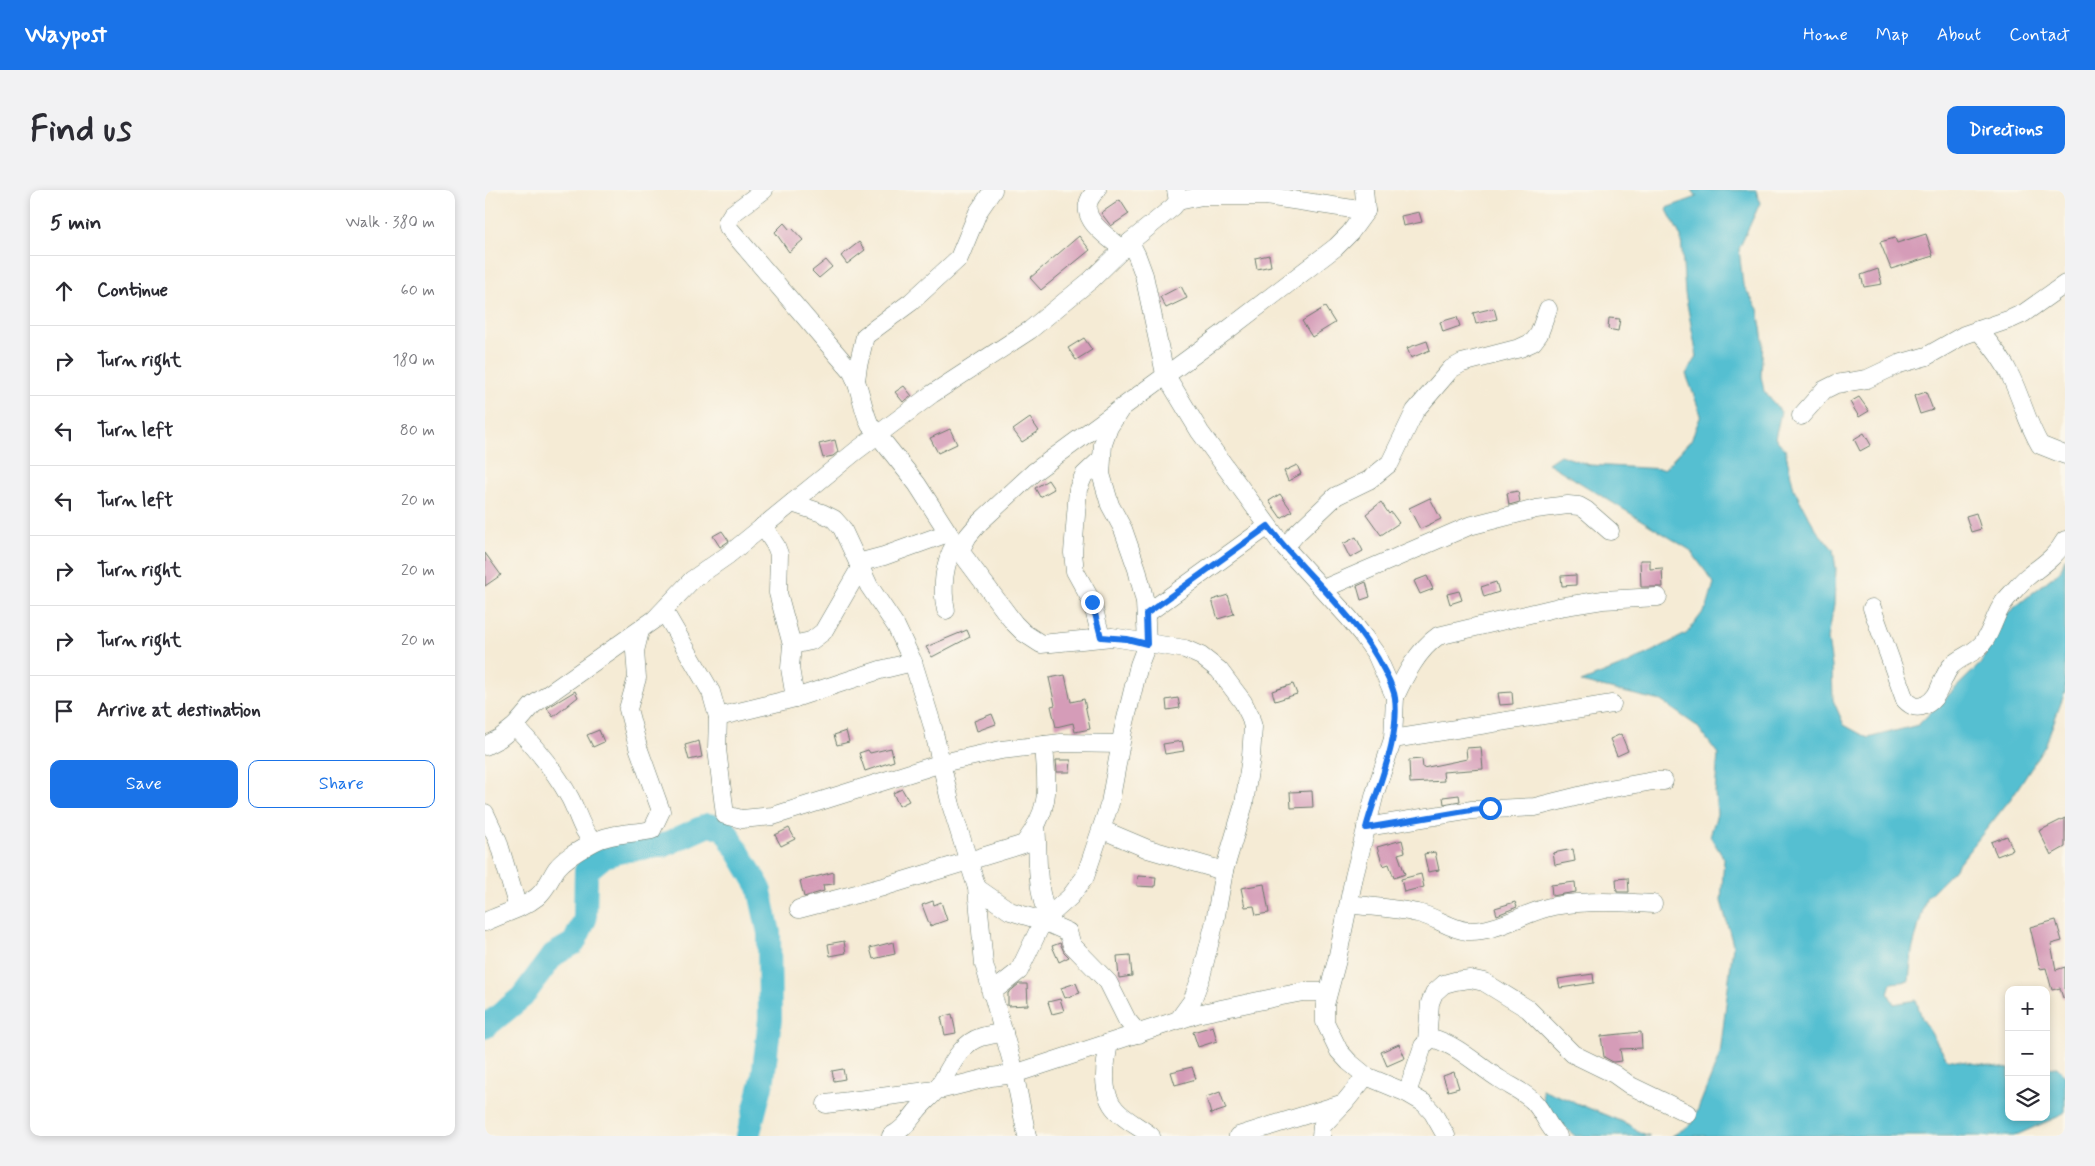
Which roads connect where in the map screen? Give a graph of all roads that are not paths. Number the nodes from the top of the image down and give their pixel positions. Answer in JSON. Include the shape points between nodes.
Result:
{"nodes":[{"id":1,"x":764,"y":190,"type":"edge"},
{"id":2,"x":993,"y":190,"type":"edge"},
{"id":3,"x":1097,"y":190,"type":"edge"},
{"id":4,"x":1364,"y":190,"type":"edge"},
{"id":5,"x":1177,"y":195,"type":"edge"},
{"id":6,"x":1366,"y":210,"type":"junction"},
{"id":7,"x":1127,"y":246,"type":"junction"},
{"id":8,"x":2065,"y":284,"type":"edge"},
{"id":9,"x":1548,"y":309,"type":"dead end"},
{"id":10,"x":1978,"y":330,"type":"junction"},
{"id":11,"x":1165,"y":374,"type":"junction"},
{"id":12,"x":856,"y":380,"type":"junction"},
{"id":13,"x":1120,"y":410,"type":"junction"},
{"id":14,"x":1801,"y":416,"type":"dead end"},
{"id":15,"x":877,"y":436,"type":"junction"},
{"id":16,"x":2065,"y":455,"type":"edge"},
{"id":17,"x":1101,"y":459,"type":"junction"},
{"id":18,"x":792,"y":503,"type":"junction"},
{"id":19,"x":763,"y":526,"type":"junction"},
{"id":20,"x":1268,"y":526,"type":"junction"},
{"id":21,"x":1610,"y":531,"type":"dead end"},
{"id":22,"x":2065,"y":540,"type":"edge"},
{"id":23,"x":954,"y":543,"type":"junction"},
{"id":24,"x":1286,"y":546,"type":"junction"},
{"id":25,"x":859,"y":565,"type":"junction"},
{"id":26,"x":1323,"y":589,"type":"junction"},
{"id":27,"x":1658,"y":597,"type":"dead end"},
{"id":28,"x":1872,"y":608,"type":"dead end"},
{"id":29,"x":946,"y":610,"type":"dead end"},
{"id":30,"x":663,"y":611,"type":"junction"},
{"id":31,"x":1146,"y":614,"type":"junction"},
{"id":32,"x":640,"y":631,"type":"junction"},
{"id":33,"x":1101,"y":637,"type":"junction"},
{"id":34,"x":1147,"y":644,"type":"junction"},
{"id":35,"x":792,"y":645,"type":"junction"},
{"id":36,"x":913,"y":662,"type":"junction"},
{"id":37,"x":1395,"y":697,"type":"junction"},
{"id":38,"x":795,"y":698,"type":"junction"},
{"id":39,"x":1612,"y":704,"type":"dead end"},
{"id":40,"x":718,"y":717,"type":"junction"},
{"id":41,"x":515,"y":726,"type":"junction"},
{"id":42,"x":1393,"y":739,"type":"junction"},
{"id":43,"x":1120,"y":744,"type":"junction"},
{"id":44,"x":1044,"y":745,"type":"junction"},
{"id":45,"x":485,"y":746,"type":"edge"},
{"id":46,"x":942,"y":763,"type":"junction"},
{"id":47,"x":1664,"y":781,"type":"dead end"},
{"id":48,"x":485,"y":813,"type":"edge"},
{"id":49,"x":1036,"y":825,"type":"junction"},
{"id":50,"x":1366,"y":828,"type":"junction"},
{"id":51,"x":1103,"y":830,"type":"junction"},
{"id":52,"x":593,"y":842,"type":"junction"},
{"id":53,"x":968,"y":860,"type":"junction"},
{"id":54,"x":1224,"y":871,"type":"junction"},
{"id":55,"x":977,"y":888,"type":"junction"},
{"id":56,"x":1349,"y":904,"type":"junction"},
{"id":57,"x":1653,"y":904,"type":"dead end"},
{"id":58,"x":518,"y":908,"type":"junction"},
{"id":59,"x":799,"y":909,"type":"dead end"},
{"id":60,"x":1046,"y":918,"type":"junction"},
{"id":61,"x":485,"y":922,"type":"edge"},
{"id":62,"x":1329,"y":992,"type":"junction"},
{"id":63,"x":991,"y":993,"type":"junction"},
{"id":64,"x":1179,"y":1019,"type":"junction"},
{"id":65,"x":1004,"y":1032,"type":"junction"},
{"id":66,"x":1139,"y":1034,"type":"junction"},
{"id":67,"x":1427,"y":1041,"type":"junction"},
{"id":68,"x":1109,"y":1042,"type":"junction"},
{"id":69,"x":1014,"y":1074,"type":"junction"},
{"id":70,"x":1366,"y":1076,"type":"junction"},
{"id":71,"x":936,"y":1090,"type":"junction"},
{"id":72,"x":1407,"y":1093,"type":"junction"},
{"id":73,"x":1344,"y":1103,"type":"junction"},
{"id":74,"x":826,"y":1104,"type":"dead end"},
{"id":75,"x":1687,"y":1112,"type":"dead end"},
{"id":76,"x":897,"y":1135,"type":"edge"},
{"id":77,"x":1027,"y":1136,"type":"edge"},
{"id":78,"x":1151,"y":1136,"type":"edge"},
{"id":79,"x":1238,"y":1136,"type":"edge"},
{"id":80,"x":1321,"y":1136,"type":"edge"},
{"id":81,"x":1446,"y":1136,"type":"edge"},
{"id":82,"x":1558,"y":1136,"type":"edge"}],
"edges":[{"from":1,"to":12,"type":"street","via":[[732,214],[728,227]]},
{"from":2,"to":12,"type":"street","via":[[983,204],[959,258],[911,302],[865,336]]},
{"from":3,"to":7,"type":"street","via":[[1089,201],[1088,212],[1093,223]]},
{"from":4,"to":6,"type":"street"},
{"from":5,"to":6,"type":"street","via":[[1253,195]]},
{"from":5,"to":7,"type":"street","via":[[1173,207]]},
{"from":6,"to":11,"type":"street","via":[[1351,234],[1221,335]]},
{"from":7,"to":11,"type":"street","via":[[1137,256]]},
{"from":7,"to":15,"type":"street","via":[[1030,330],[932,394]]},
{"from":8,"to":10,"type":"street","via":[[2023,313]]},
{"from":9,"to":24,"type":"street","via":[[1533,342],[1451,369],[1415,411],[1390,463],[1369,480],[1336,496]]},
{"from":10,"to":14,"type":"street","via":[[1927,356],[1899,364],[1867,379],[1836,384],[1824,390]]},
{"from":10,"to":16,"type":"street","via":[[2005,365],[2040,445]]},
{"from":11,"to":13,"type":"street"},
{"from":11,"to":20,"type":"street","via":[[1200,432]]},
{"from":12,"to":15,"type":"street","via":[[866,416]]},
{"from":13,"to":17,"type":"street","via":[[1109,427]]},
{"from":13,"to":23,"type":"street","via":[[1017,487],[968,536]]},
{"from":15,"to":18,"type":"street"},
{"from":15,"to":23,"type":"street","via":[[917,484]]},
{"from":17,"to":31,"type":"street","via":[[1101,474],[1110,505],[1123,529],[1137,569]]},
{"from":17,"to":33,"type":"street","via":[[1084,475],[1079,489],[1073,553],[1075,571],[1092,602]]},
{"from":18,"to":19,"type":"street"},
{"from":18,"to":25,"type":"street","via":[[834,520],[842,528]]},
{"from":19,"to":30,"type":"street","via":[[692,580]]},
{"from":19,"to":35,"type":"street","via":[[779,554],[778,592]]},
{"from":20,"to":24,"type":"street"},
{"from":20,"to":31,"type":"street"},
{"from":21,"to":26,"type":"street","via":[[1579,506],[1536,509],[1469,526]]},
{"from":22,"to":28,"type":"street","via":[[2052,558],[2006,598],[1986,639],[1978,649],[1952,665],[1940,690],[1926,705],[1911,706],[1905,700]]},
{"from":23,"to":25,"type":"street","via":[[884,556]]},
{"from":23,"to":29,"type":"street","via":[[945,578]]},
{"from":23,"to":33,"type":"street","via":[[1024,634],[1041,644]]},
{"from":24,"to":26,"type":"street"},
{"from":25,"to":35,"type":"street","via":[[823,632],[811,641]]},
{"from":25,"to":36,"type":"street","via":[[896,626]]},
{"from":26,"to":37,"type":"street","via":[[1376,654]]},
{"from":27,"to":37,"type":"street","via":[[1568,606],[1438,636],[1428,643],[1410,668]]},
{"from":30,"to":32,"type":"street"},
{"from":30,"to":40,"type":"street","via":[[711,692]]},
{"from":31,"to":34,"type":"street"},
{"from":32,"to":41,"type":"street","via":[[533,705]]},
{"from":32,"to":52,"type":"street","via":[[635,651],[637,678],[628,709],[661,811],[652,830]]},
{"from":33,"to":34,"type":"street"},
{"from":34,"to":43,"type":"street"},
{"from":34,"to":54,"type":"street","via":[[1185,649],[1201,656],[1219,670],[1251,716],[1253,727],[1246,793]]},
{"from":35,"to":38,"type":"street","via":[[790,668]]},
{"from":36,"to":38,"type":"street"},
{"from":36,"to":46,"type":"street"},
{"from":37,"to":42,"type":"street"},
{"from":38,"to":40,"type":"street"},
{"from":39,"to":42,"type":"street"},
{"from":40,"to":46,"type":"street","via":[[717,748],[725,815],[742,819],[799,808]]},
{"from":41,"to":45,"type":"street"},
{"from":41,"to":52,"type":"street","via":[[564,788]]},
{"from":42,"to":50,"type":"street"},
{"from":43,"to":44,"type":"street","via":[[1080,742]]},
{"from":43,"to":51,"type":"street","via":[[1111,803]]},
{"from":44,"to":46,"type":"street","via":[[1001,750]]},
{"from":44,"to":49,"type":"street","via":[[1047,792]]},
{"from":46,"to":53,"type":"street"},
{"from":47,"to":50,"type":"street","via":[[1653,780],[1603,790],[1535,807],[1471,810]]},
{"from":48,"to":58,"type":"street","via":[[498,841]]},
{"from":49,"to":53,"type":"street","via":[[1024,844]]},
{"from":49,"to":60,"type":"street","via":[[1038,877]]},
{"from":50,"to":56,"type":"street"},
{"from":51,"to":54,"type":"street","via":[[1148,849]]},
{"from":51,"to":60,"type":"street","via":[[1085,878],[1070,897]]},
{"from":52,"to":58,"type":"street","via":[[563,862],[545,890]]},
{"from":53,"to":55,"type":"street"},
{"from":53,"to":59,"type":"street"},
{"from":54,"to":64,"type":"street","via":[[1201,977],[1192,1000]]},
{"from":55,"to":60,"type":"street","via":[[1010,911]]},
{"from":55,"to":63,"type":"street","via":[[984,964]]},
{"from":56,"to":57,"type":"street","via":[[1417,913],[1467,931],[1555,906],[1606,902]]},
{"from":56,"to":62,"type":"street"},
{"from":58,"to":61,"type":"street"},
{"from":60,"to":63,"type":"street","via":[[1019,971]]},
{"from":60,"to":66,"type":"street","via":[[1068,932],[1072,945],[1108,982],[1127,1020]]},
{"from":62,"to":64,"type":"street","via":[[1303,992],[1257,1000]]},
{"from":62,"to":70,"type":"street","via":[[1325,1022],[1331,1037],[1339,1051]]},
{"from":63,"to":65,"type":"street"},
{"from":64,"to":66,"type":"street"},
{"from":65,"to":69,"type":"street"},
{"from":65,"to":71,"type":"street","via":[[981,1037],[966,1047],[952,1062]]},
{"from":66,"to":68,"type":"street"},
{"from":67,"to":72,"type":"street"},
{"from":67,"to":75,"type":"street","via":[[1430,1003],[1434,993],[1443,984],[1455,981],[1470,979],[1484,982],[1528,1009],[1573,1054]]},
{"from":67,"to":82,"type":"street","via":[[1431,1038],[1447,1044],[1523,1092]]},
{"from":68,"to":69,"type":"street"},
{"from":68,"to":78,"type":"street","via":[[1105,1085],[1109,1098],[1122,1116]]},
{"from":69,"to":71,"type":"street"},
{"from":69,"to":77,"type":"street"},
{"from":70,"to":72,"type":"street"},
{"from":70,"to":73,"type":"street"},
{"from":71,"to":74,"type":"street"},
{"from":71,"to":76,"type":"street"},
{"from":72,"to":81,"type":"street","via":[[1425,1103]]},
{"from":73,"to":79,"type":"street"},
{"from":73,"to":80,"type":"street","via":[[1322,1126]]}]}
